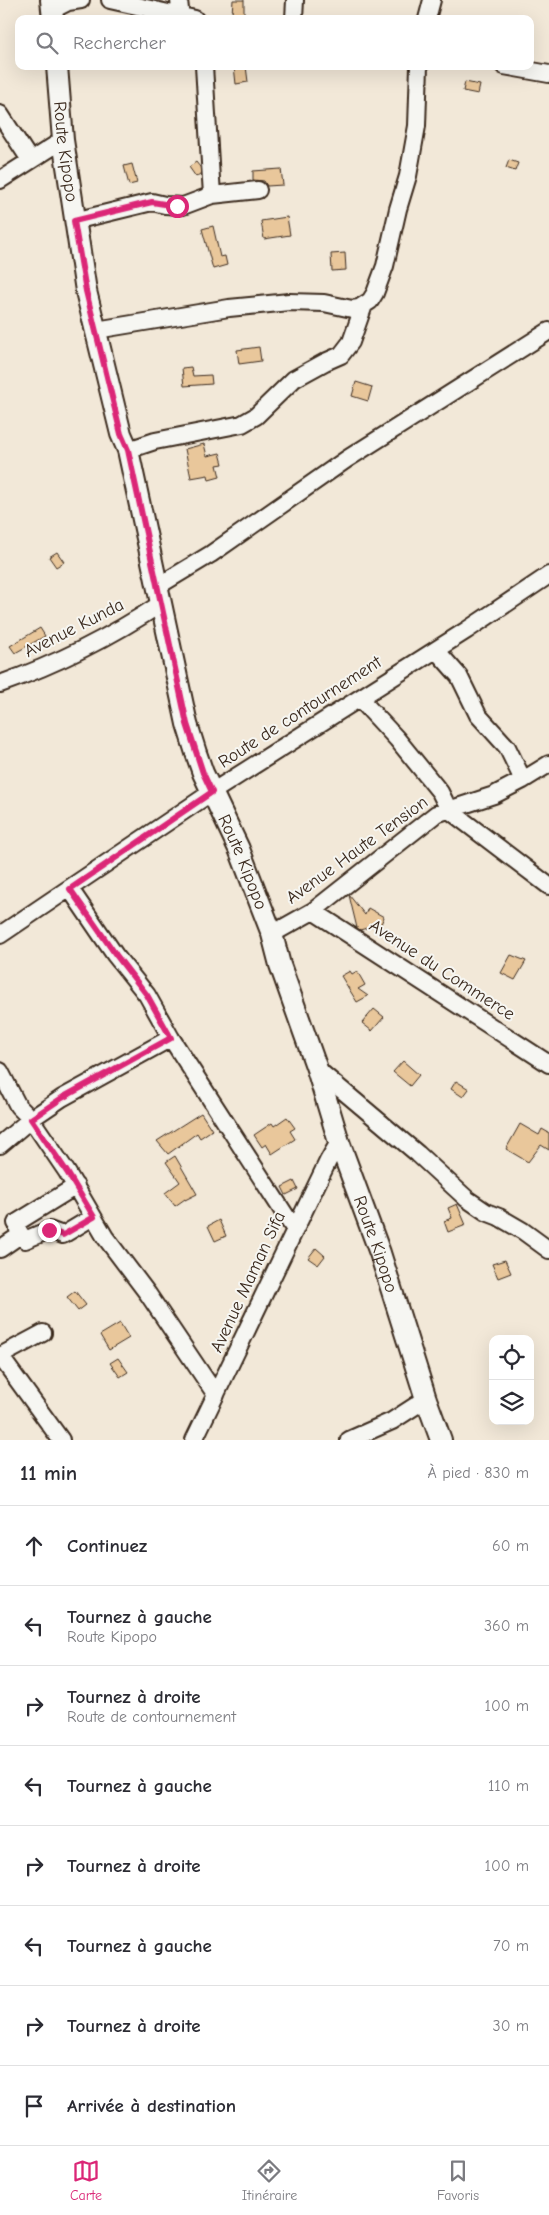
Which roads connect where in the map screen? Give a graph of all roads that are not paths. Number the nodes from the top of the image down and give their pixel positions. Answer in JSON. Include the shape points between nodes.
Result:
{"nodes":[{"id":1,"x":81,"y":0,"type":"edge"},
{"id":2,"x":110,"y":0,"type":"edge"},
{"id":3,"x":179,"y":0,"type":"edge"},
{"id":4,"x":295,"y":0,"type":"edge"},
{"id":5,"x":432,"y":0,"type":"edge"},
{"id":6,"x":52,"y":9,"type":"edge"},
{"id":7,"x":173,"y":15,"type":"edge"},
{"id":8,"x":185,"y":15,"type":"edge"},
{"id":9,"x":294,"y":15,"type":"edge"},
{"id":10,"x":428,"y":15,"type":"edge"},
{"id":11,"x":57,"y":70,"type":"edge"},
{"id":12,"x":204,"y":70,"type":"edge"},
{"id":13,"x":419,"y":70,"type":"edge"},
{"id":14,"x":526,"y":70,"type":"edge"},
{"id":15,"x":549,"y":74,"type":"edge"},
{"id":16,"x":0,"y":114,"type":"edge"},
{"id":17,"x":63,"y":140,"type":"junction"},
{"id":18,"x":30,"y":160,"type":"junction"},
{"id":19,"x":0,"y":180,"type":"edge"},
{"id":20,"x":258,"y":190,"type":"dead end"},
{"id":21,"x":212,"y":195,"type":"junction"},
{"id":22,"x":74,"y":221,"type":"junction"},
{"id":23,"x":364,"y":305,"type":"junction"},
{"id":24,"x":96,"y":330,"type":"junction"},
{"id":25,"x":549,"y":331,"type":"edge"},
{"id":26,"x":128,"y":450,"type":"junction"},
{"id":27,"x":549,"y":575,"type":"edge"},
{"id":28,"x":160,"y":594,"type":"junction"},
{"id":29,"x":436,"y":650,"type":"junction"},
{"id":30,"x":0,"y":684,"type":"edge"},
{"id":31,"x":360,"y":699,"type":"junction"},
{"id":32,"x":549,"y":764,"type":"edge"},
{"id":33,"x":523,"y":780,"type":"junction"},
{"id":34,"x":212,"y":792,"type":"junction"},
{"id":35,"x":449,"y":810,"type":"junction"},
{"id":36,"x":549,"y":886,"type":"edge"},
{"id":37,"x":70,"y":889,"type":"junction"},
{"id":38,"x":313,"y":910,"type":"junction"},
{"id":39,"x":272,"y":934,"type":"junction"},
{"id":40,"x":0,"y":935,"type":"edge"},
{"id":41,"x":171,"y":1038,"type":"junction"},
{"id":42,"x":549,"y":1064,"type":"edge"},
{"id":43,"x":317,"y":1069,"type":"junction"},
{"id":44,"x":0,"y":1071,"type":"edge"},
{"id":45,"x":31,"y":1119,"type":"junction"},
{"id":46,"x":339,"y":1142,"type":"junction"},
{"id":47,"x":0,"y":1145,"type":"edge"},
{"id":48,"x":76,"y":1186,"type":"junction"},
{"id":49,"x":94,"y":1217,"type":"junction"},
{"id":50,"x":295,"y":1230,"type":"junction"},
{"id":51,"x":12,"y":1236,"type":"edge"},
{"id":52,"x":549,"y":1250,"type":"edge"},
{"id":53,"x":43,"y":1333,"type":"dead end"},
{"id":54,"x":0,"y":1356,"type":"edge"},
{"id":55,"x":216,"y":1395,"type":"junction"},
{"id":56,"x":426,"y":1399,"type":"junction"},
{"id":57,"x":61,"y":1440,"type":"edge"},
{"id":58,"x":194,"y":1440,"type":"edge"},
{"id":59,"x":349,"y":1440,"type":"edge"},
{"id":60,"x":441,"y":1440,"type":"edge"}],
"edges":[{"from":1,"to":6,"type":"street"},
{"from":2,"to":7,"type":"street"},
{"from":3,"to":8,"type":"street"},
{"from":4,"to":9,"type":"street"},
{"from":5,"to":10,"type":"street"},
{"from":11,"to":17,"type":"main road","name":"Route Kipopo"},
{"from":12,"to":21,"type":"street"},
{"from":13,"to":23,"type":"street","via":[[417,126],[408,176],[381,280]]},
{"from":14,"to":15,"type":"street"},
{"from":16,"to":18,"type":"street"},
{"from":17,"to":18,"type":"street"},
{"from":17,"to":22,"type":"main road","name":"Route Kipopo"},
{"from":18,"to":19,"type":"street"},
{"from":20,"to":21,"type":"street"},
{"from":21,"to":22,"type":"street","via":[[182,206],[152,202]]},
{"from":22,"to":24,"type":"main road","name":"Route Kipopo"},
{"from":23,"to":24,"type":"street","via":[[352,308],[289,302],[229,308]]},
{"from":23,"to":26,"type":"street","via":[[355,334],[342,355],[294,379],[256,416],[242,424],[155,441]]},
{"from":24,"to":26,"type":"main road","name":"Route Kipopo","via":[[121,434]]},
{"from":25,"to":28,"type":"street","name":"Avenue Kunda","via":[[347,460],[211,554]]},
{"from":26,"to":28,"type":"main road","name":"Route Kipopo"},
{"from":27,"to":29,"type":"street","name":"Route de contournement"},
{"from":28,"to":30,"type":"street","name":"Avenue Kunda","via":[[146,614],[47,667]]},
{"from":28,"to":34,"type":"main road","name":"Route Kipopo","via":[[187,724]]},
{"from":29,"to":31,"type":"street","name":"Route de contournement"},
{"from":29,"to":33,"type":"street","via":[[459,676],[478,715],[507,747]]},
{"from":31,"to":34,"type":"street","name":"Route de contournement"},
{"from":31,"to":35,"type":"street","via":[[440,792]]},
{"from":32,"to":33,"type":"street","name":"Avenue Haute Tension"},
{"from":33,"to":35,"type":"street","name":"Avenue Haute Tension"},
{"from":34,"to":37,"type":"street","name":"Route de contournement"},
{"from":34,"to":39,"type":"main road","name":"Route Kipopo"},
{"from":35,"to":36,"type":"street"},
{"from":35,"to":38,"type":"street","name":"Avenue Haute Tension","via":[[436,814]]},
{"from":37,"to":40,"type":"street","name":"Route de contournement"},
{"from":37,"to":41,"type":"street","via":[[147,995]]},
{"from":38,"to":39,"type":"street","name":"Avenue Haute Tension"},
{"from":38,"to":42,"type":"street","name":"Avenue du Commerce"},
{"from":39,"to":43,"type":"main road","name":"Route Kipopo"},
{"from":41,"to":45,"type":"street","via":[[62,1098]]},
{"from":41,"to":50,"type":"street"},
{"from":43,"to":46,"type":"main road","name":"Route Kipopo"},
{"from":43,"to":52,"type":"street","via":[[467,1199]]},
{"from":44,"to":45,"type":"street","via":[[18,1106]]},
{"from":45,"to":47,"type":"street"},
{"from":45,"to":48,"type":"street"},
{"from":46,"to":50,"type":"street","name":"Avenue Maman Sifa"},
{"from":46,"to":56,"type":"main road","name":"Route Kipopo","via":[[380,1253]]},
{"from":48,"to":49,"type":"street"},
{"from":48,"to":51,"type":"street"},
{"from":49,"to":51,"type":"street","via":[[63,1235],[49,1230],[25,1240]]},
{"from":49,"to":55,"type":"street"},
{"from":50,"to":55,"type":"street","name":"Avenue Maman Sifa"},
{"from":53,"to":54,"type":"street"},
{"from":54,"to":57,"type":"street"},
{"from":55,"to":58,"type":"street","name":"Avenue Maman Sifa"},
{"from":56,"to":59,"type":"street","via":[[392,1421]]},
{"from":56,"to":60,"type":"main road","name":"Route Kipopo"}]}
